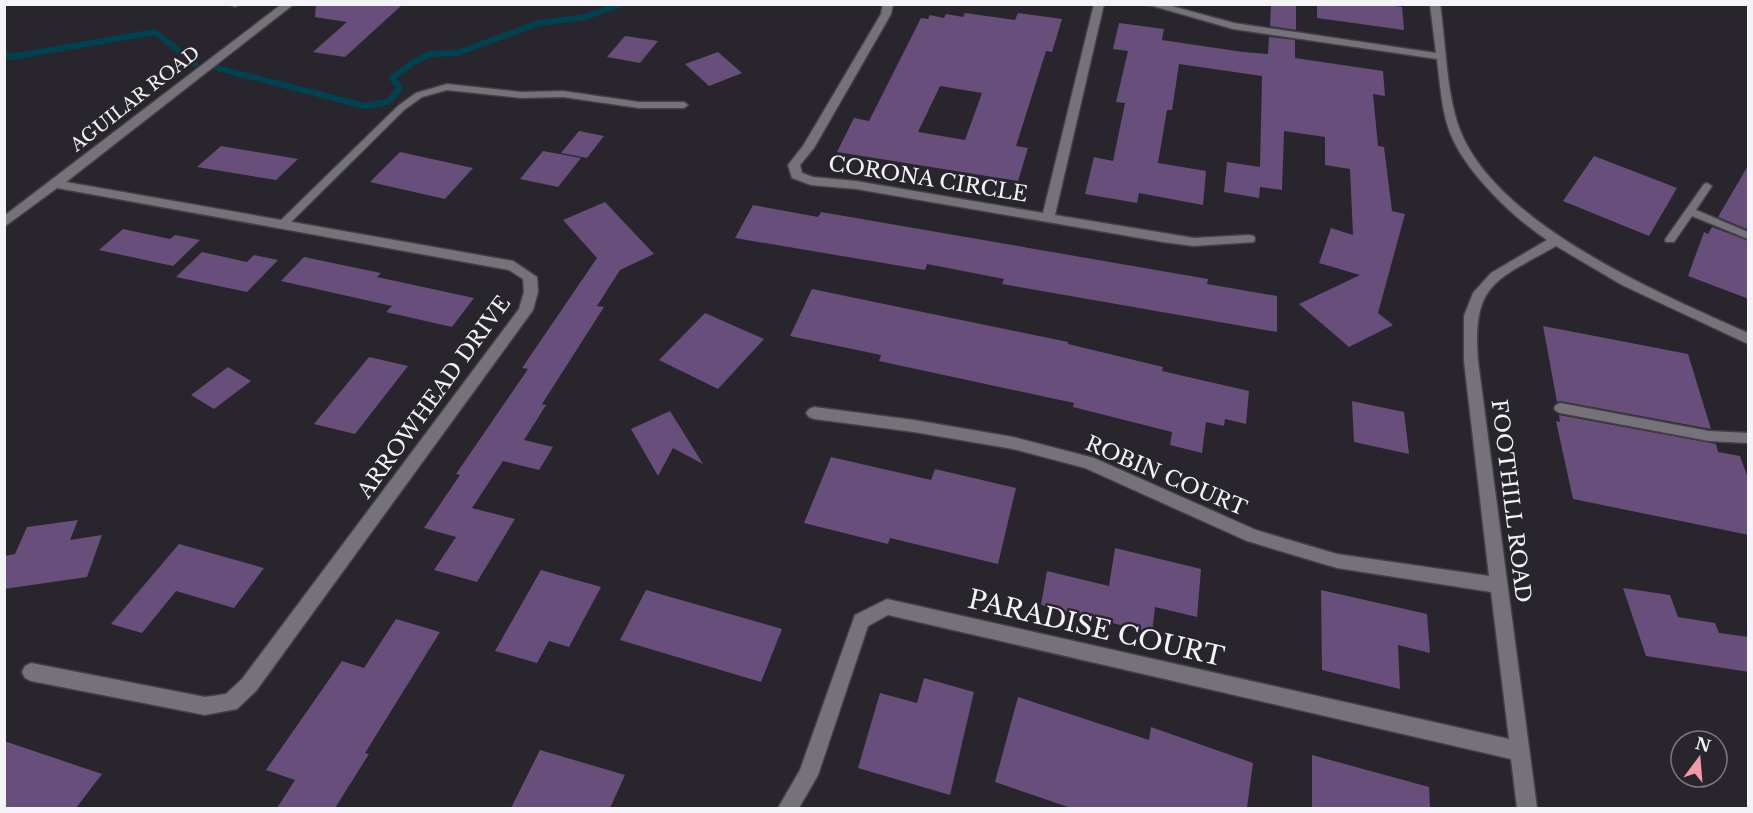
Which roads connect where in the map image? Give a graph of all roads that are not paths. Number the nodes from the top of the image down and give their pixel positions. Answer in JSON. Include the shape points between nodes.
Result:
{"nodes":[{"id":1,"x":289,"y":4,"type":"edge"},
{"id":2,"x":888,"y":4,"type":"edge"},
{"id":3,"x":1099,"y":4,"type":"edge"},
{"id":4,"x":1152,"y":4,"type":"edge"},
{"id":5,"x":1435,"y":4,"type":"edge"},
{"id":6,"x":1442,"y":57,"type":"junction"},
{"id":7,"x":684,"y":105,"type":"dead end"},
{"id":8,"x":56,"y":184,"type":"junction"},
{"id":9,"x":1707,"y":186,"type":"dead end"},
{"id":10,"x":1690,"y":211,"type":"junction"},
{"id":11,"x":1048,"y":218,"type":"junction"},
{"id":12,"x":4,"y":223,"type":"edge"},
{"id":13,"x":282,"y":225,"type":"junction"},
{"id":14,"x":1749,"y":236,"type":"edge"},
{"id":15,"x":1249,"y":238,"type":"dead end"},
{"id":16,"x":1556,"y":240,"type":"junction"},
{"id":17,"x":1670,"y":240,"type":"dead end"},
{"id":18,"x":1749,"y":339,"type":"edge"},
{"id":19,"x":1560,"y":408,"type":"dead end"},
{"id":20,"x":814,"y":413,"type":"dead end"},
{"id":21,"x":1749,"y":438,"type":"edge"},
{"id":22,"x":1499,"y":586,"type":"junction"},
{"id":23,"x":31,"y":672,"type":"dead end"},
{"id":24,"x":1520,"y":751,"type":"junction"},
{"id":25,"x":788,"y":808,"type":"edge"},
{"id":26,"x":1527,"y":808,"type":"edge"}],
"edges":[{"from":1,"to":8,"type":"street","name":"AGUILAR ROAD"},
{"from":2,"to":11,"type":"street","name":"CORONA CIRCLE","via":[[886,14],[808,148],[794,165],[796,175],[811,181]]},
{"from":3,"to":11,"type":"street"},
{"from":4,"to":6,"type":"street","via":[[1244,28]]},
{"from":5,"to":6,"type":"street"},
{"from":6,"to":16,"type":"street","via":[[1452,123],[1464,148],[1501,194]]},
{"from":7,"to":13,"type":"lane","via":[[639,105],[562,94],[521,95],[447,87],[419,95]]},
{"from":8,"to":12,"type":"street","name":"AGUILAR ROAD"},
{"from":8,"to":13,"type":"street","name":"ARROWHEAD DRIVE"},
{"from":9,"to":10,"type":"lane"},
{"from":10,"to":14,"type":"lane"},
{"from":10,"to":17,"type":"lane"},
{"from":11,"to":15,"type":"street","name":"CORONA CIRCLE","via":[[1184,240]]},
{"from":13,"to":23,"type":"street","name":"ARROWHEAD DRIVE","via":[[513,266],[530,277],[526,310],[249,685],[231,703],[205,706]]},
{"from":16,"to":18,"type":"street","via":[[1632,285]]},
{"from":16,"to":22,"type":"street","name":"FOOTHILL ROAD","via":[[1502,270],[1479,294],[1472,310],[1471,361]]},
{"from":19,"to":21,"type":"lane","via":[[1709,435]]},
{"from":20,"to":22,"type":"street","name":"ROBIN COURT","via":[[1013,443],[1088,463],[1253,536],[1316,555]]},
{"from":22,"to":24,"type":"street","name":"FOOTHILL ROAD"},
{"from":24,"to":25,"type":"street","name":"PARADISE COURT","via":[[887,607],[861,621],[808,775]]},
{"from":24,"to":26,"type":"street","name":"FOOTHILL ROAD"}]}
